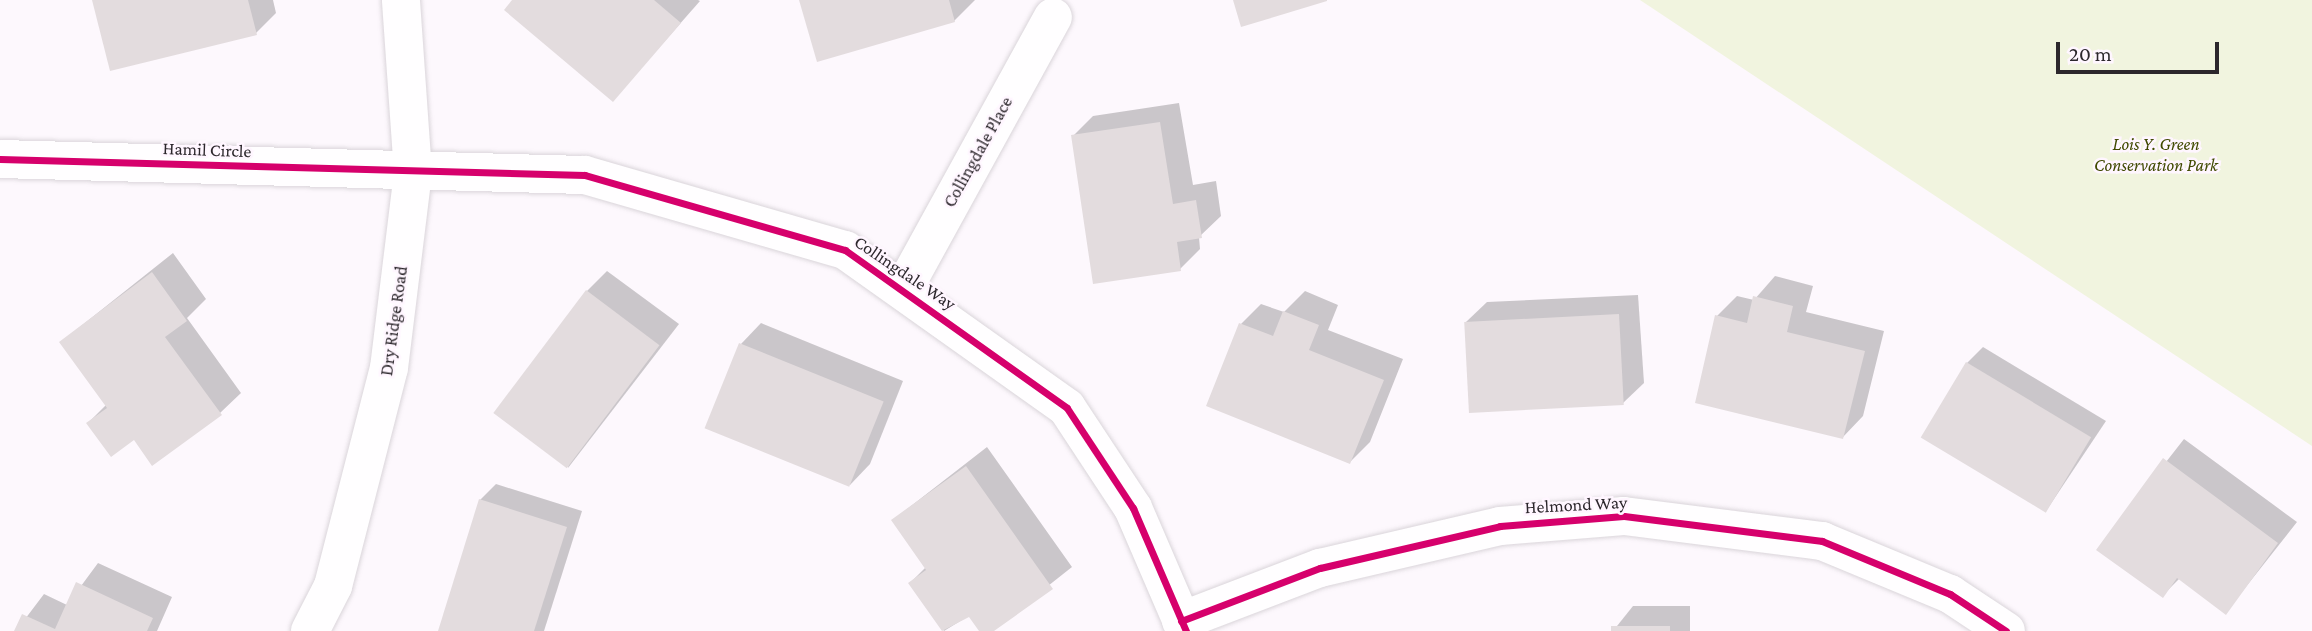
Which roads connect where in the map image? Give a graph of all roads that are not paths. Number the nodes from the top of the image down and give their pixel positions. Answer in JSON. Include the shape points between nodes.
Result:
{"nodes":[{"id":1,"x":401,"y":0,"type":"edge"},
{"id":2,"x":1053,"y":17,"type":"dead end"},
{"id":3,"x":0,"y":159,"type":"edge"},
{"id":4,"x":413,"y":173,"type":"junction"},
{"id":5,"x":904,"y":288,"type":"junction"},
{"id":6,"x":1184,"y":626,"type":"edge"},
{"id":7,"x":310,"y":631,"type":"edge"},
{"id":8,"x":2006,"y":631,"type":"edge"}],
"edges":[{"from":1,"to":4,"type":"street","name":"Dry Ridge Road"},
{"from":2,"to":5,"type":"street","name":"Collingdale Place"},
{"from":3,"to":4,"type":"street","name":"Hamil Circle"},
{"from":4,"to":5,"type":"street","name":"Collingdale Way","via":[[585,175],[845,250]]},
{"from":4,"to":7,"type":"street","name":"Dry Ridge Road","via":[[389,368],[333,586]]},
{"from":5,"to":6,"type":"street","name":"Collingdale Way","via":[[1067,408],[1133,508]]},
{"from":6,"to":8,"type":"street","name":"Helmond Way","via":[[1320,568],[1500,526],[1624,516],[1822,541],[1950,594]]}]}
